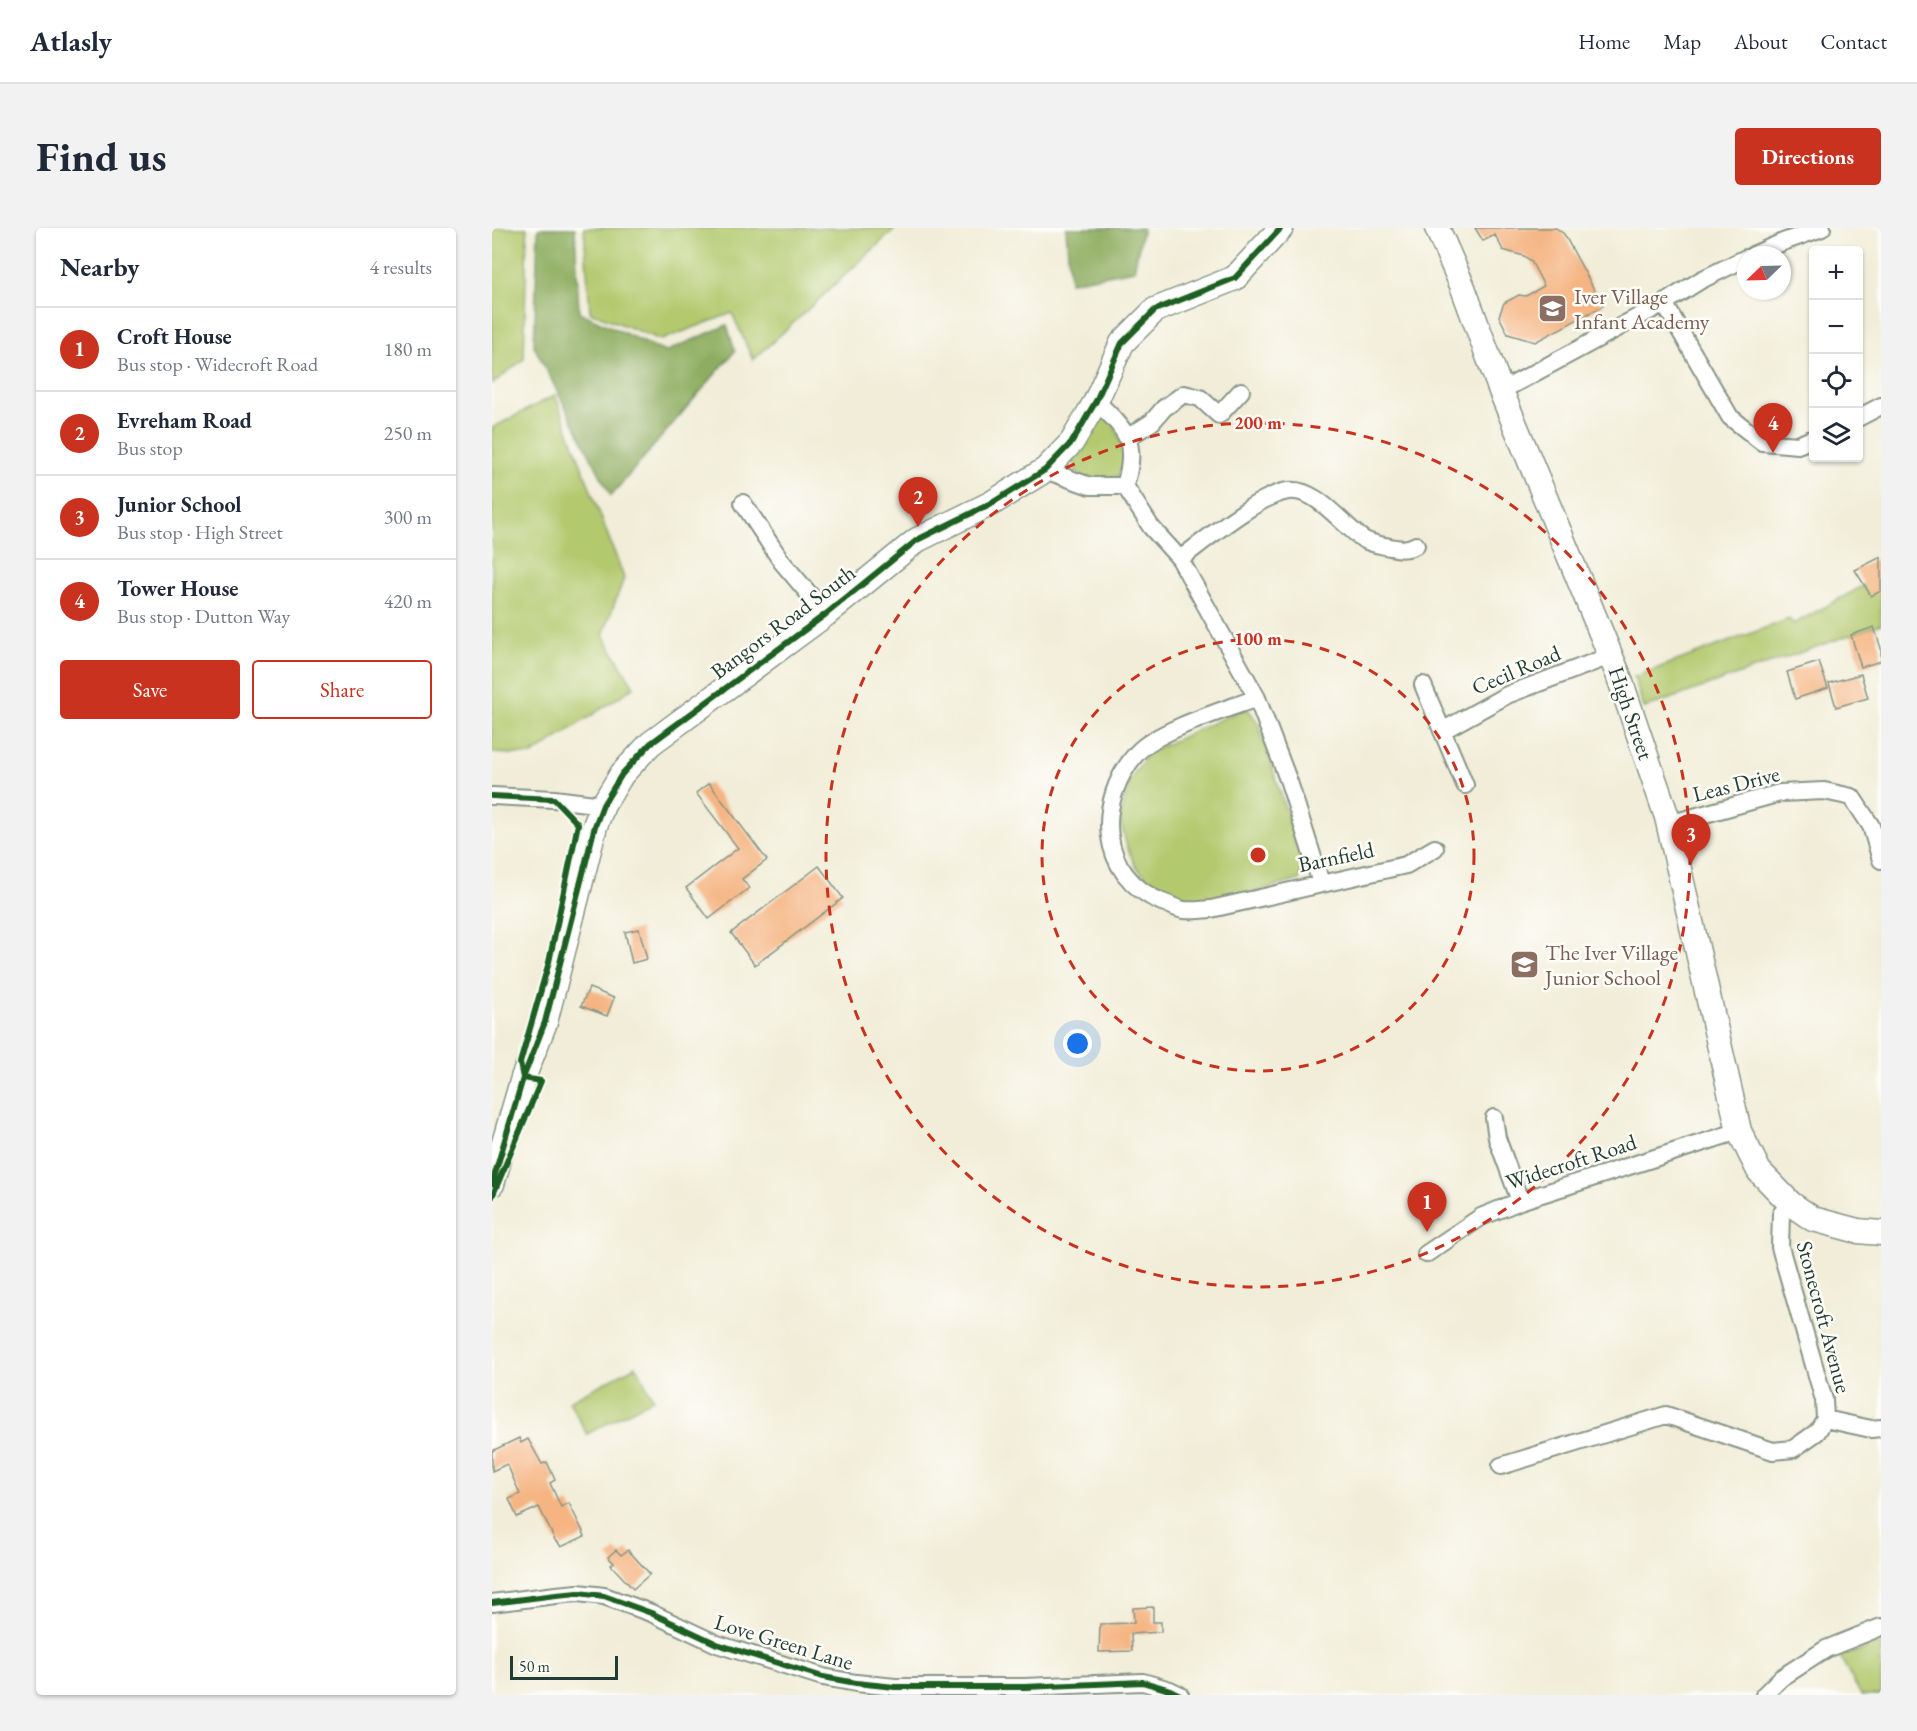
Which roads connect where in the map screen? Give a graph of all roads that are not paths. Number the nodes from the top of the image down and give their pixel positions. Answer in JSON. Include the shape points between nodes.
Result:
{"nodes":[{"id":1,"x":1281,"y":228,"type":"edge"},
{"id":2,"x":1437,"y":228,"type":"edge"},
{"id":3,"x":1822,"y":228,"type":"edge"},
{"id":4,"x":1781,"y":235,"type":"edge"},
{"id":5,"x":1766,"y":246,"type":"edge"},
{"id":6,"x":1737,"y":262,"type":"edge"},
{"id":7,"x":1664,"y":303,"type":"junction"},
{"id":8,"x":1241,"y":391,"type":"dead end"},
{"id":9,"x":1501,"y":391,"type":"junction"},
{"id":10,"x":1096,"y":401,"type":"junction"},
{"id":11,"x":1881,"y":406,"type":"edge"},
{"id":12,"x":1863,"y":415,"type":"edge"},
{"id":13,"x":1127,"y":438,"type":"junction"},
{"id":14,"x":1809,"y":440,"type":"edge"},
{"id":15,"x":1045,"y":470,"type":"junction"},
{"id":16,"x":1125,"y":486,"type":"junction"},
{"id":17,"x":743,"y":503,"type":"dead end"},
{"id":18,"x":1416,"y":545,"type":"dead end"},
{"id":19,"x":1180,"y":559,"type":"junction"},
{"id":20,"x":826,"y":614,"type":"junction"},
{"id":21,"x":1610,"y":656,"type":"junction"},
{"id":22,"x":1423,"y":685,"type":"dead end"},
{"id":23,"x":1257,"y":698,"type":"junction"},
{"id":24,"x":1442,"y":731,"type":"junction"},
{"id":25,"x":1465,"y":785,"type":"dead end"},
{"id":26,"x":492,"y":796,"type":"edge"},
{"id":27,"x":603,"y":805,"type":"junction"},
{"id":28,"x":1669,"y":824,"type":"junction"},
{"id":29,"x":1435,"y":848,"type":"dead end"},
{"id":30,"x":1881,"y":860,"type":"edge"},
{"id":31,"x":1321,"y":883,"type":"junction"},
{"id":32,"x":1494,"y":1118,"type":"dead end"},
{"id":33,"x":1739,"y":1131,"type":"junction"},
{"id":34,"x":492,"y":1184,"type":"edge"},
{"id":35,"x":1520,"y":1201,"type":"junction"},
{"id":36,"x":1791,"y":1204,"type":"junction"},
{"id":37,"x":1881,"y":1233,"type":"edge"},
{"id":38,"x":1426,"y":1254,"type":"dead end"},
{"id":39,"x":1825,"y":1419,"type":"junction"},
{"id":40,"x":1881,"y":1428,"type":"edge"},
{"id":41,"x":1501,"y":1466,"type":"dead end"},
{"id":42,"x":492,"y":1603,"type":"edge"},
{"id":43,"x":1881,"y":1627,"type":"edge"},
{"id":44,"x":1180,"y":1695,"type":"edge"},
{"id":45,"x":1764,"y":1695,"type":"edge"}],
"edges":[{"from":1,"to":10,"type":"street","name":"Bangors Road South","via":[[1235,278],[1155,310],[1122,343]]},
{"from":2,"to":9,"type":"street","name":"High Street"},
{"from":3,"to":4,"type":"street"},
{"from":4,"to":5,"type":"street"},
{"from":6,"to":7,"type":"street"},
{"from":7,"to":9,"type":"street"},
{"from":7,"to":14,"type":"street","via":[[1730,417],[1762,442],[1798,445]]},
{"from":8,"to":13,"type":"street","via":[[1219,415],[1200,398],[1184,394]]},
{"from":9,"to":21,"type":"street","name":"High Street"},
{"from":10,"to":13,"type":"street","via":[[1121,426]]},
{"from":10,"to":15,"type":"street","name":"Bangors Road South","via":[[1072,442]]},
{"from":11,"to":12,"type":"street"},
{"from":13,"to":16,"type":"street","via":[[1130,469]]},
{"from":15,"to":16,"type":"street","via":[[1090,486]]},
{"from":15,"to":20,"type":"street","name":"Bangors Road South","via":[[992,503],[916,540]]},
{"from":16,"to":19,"type":"street","via":[[1151,527]]},
{"from":17,"to":20,"type":"street","via":[[782,562]]},
{"from":18,"to":19,"type":"street","via":[[1398,549],[1364,540],[1317,500],[1291,490],[1255,506]]},
{"from":19,"to":23,"type":"street"},
{"from":20,"to":27,"type":"street","name":"Bangors Road South","via":[[650,744],[622,774]]},
{"from":21,"to":24,"type":"street","name":"Cecil Road","via":[[1507,695]]},
{"from":21,"to":28,"type":"street","name":"High Street"},
{"from":22,"to":24,"type":"street"},
{"from":23,"to":31,"type":"street"},
{"from":23,"to":31,"type":"street","name":"Barnfield","via":[[1183,726],[1138,751],[1115,785],[1108,820],[1109,839],[1119,863],[1143,892],[1182,910],[1211,909]]},
{"from":24,"to":25,"type":"street"},
{"from":26,"to":27,"type":"street"},
{"from":27,"to":34,"type":"street","name":"Bangors Road South","via":[[544,1022]]},
{"from":28,"to":30,"type":"street","name":"Leas Drive","via":[[1780,793],[1824,791],[1852,797],[1871,826]]},
{"from":28,"to":33,"type":"street","name":"High Street"},
{"from":29,"to":31,"type":"street","name":"Barnfield","via":[[1406,865]]},
{"from":32,"to":35,"type":"street","via":[[1497,1138]]},
{"from":33,"to":35,"type":"street","name":"Widecroft Road"},
{"from":33,"to":36,"type":"street","name":"High Street","via":[[1759,1171]]},
{"from":35,"to":38,"type":"street","name":"Widecroft Road","via":[[1481,1217]]},
{"from":36,"to":37,"type":"street","name":"High Street","via":[[1814,1219]]},
{"from":36,"to":39,"type":"street","name":"Stonecroft Avenue","via":[[1781,1214],[1780,1247],[1824,1400]]},
{"from":39,"to":40,"type":"street","via":[[1871,1430]]},
{"from":39,"to":41,"type":"street","name":"Stonecroft Avenue","via":[[1817,1432],[1793,1449],[1773,1451],[1666,1415]]},
{"from":42,"to":44,"type":"street","name":"Love Green Lane","via":[[578,1593],[604,1596],[717,1644],[823,1677],[856,1683],[1024,1687],[1143,1682]]},
{"from":43,"to":45,"type":"street","via":[[1826,1649],[1781,1678]]}]}
